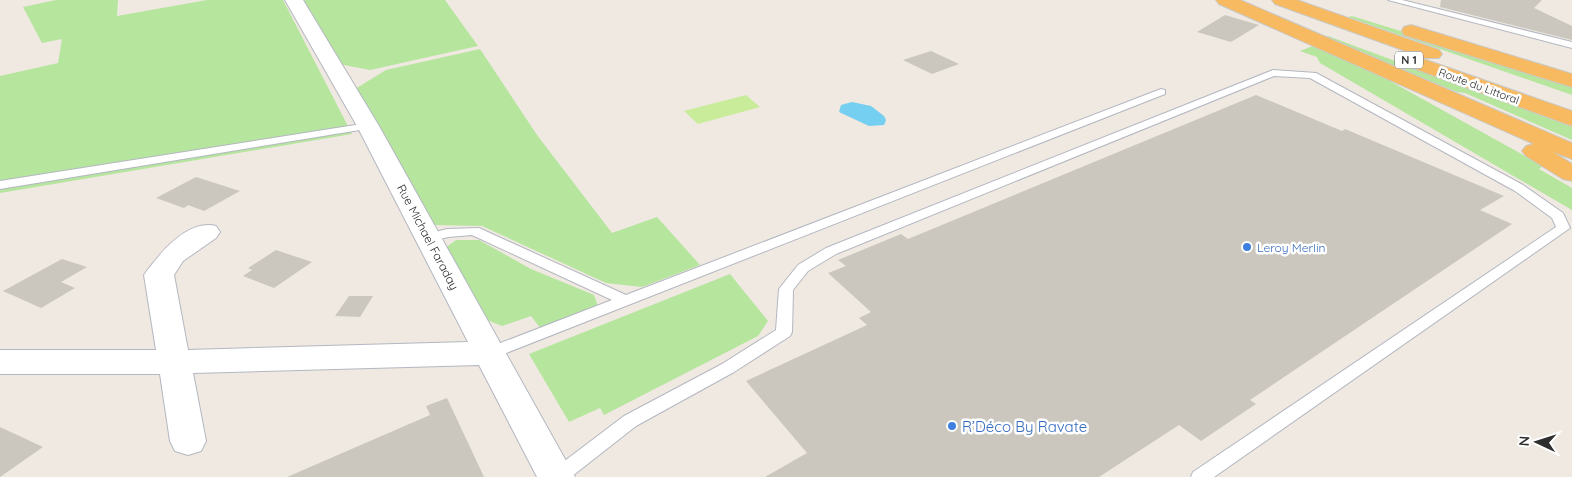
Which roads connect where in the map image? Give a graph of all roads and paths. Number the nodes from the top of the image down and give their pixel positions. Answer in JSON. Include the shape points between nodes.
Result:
{"nodes":[{"id":1,"x":294,"y":0,"type":"edge"},
{"id":2,"x":1225,"y":0,"type":"edge"},
{"id":3,"x":1245,"y":0,"type":"edge"},
{"id":4,"x":1281,"y":0,"type":"edge"},
{"id":5,"x":1311,"y":0,"type":"edge"},
{"id":6,"x":1392,"y":0,"type":"edge"},
{"id":7,"x":1572,"y":45,"type":"edge"},
{"id":8,"x":1365,"y":60,"type":"junction"},
{"id":9,"x":1572,"y":81,"type":"edge"},
{"id":10,"x":1161,"y":92,"type":"dead end"},
{"id":11,"x":1572,"y":104,"type":"edge"},
{"id":12,"x":1572,"y":119,"type":"edge"},
{"id":13,"x":368,"y":126,"type":"junction"},
{"id":14,"x":1572,"y":152,"type":"edge"},
{"id":15,"x":1572,"y":174,"type":"edge"},
{"id":16,"x":0,"y":185,"type":"edge"},
{"id":17,"x":206,"y":232,"type":"dead end"},
{"id":18,"x":429,"y":238,"type":"junction"},
{"id":19,"x":625,"y":300,"type":"junction"},
{"id":20,"x":491,"y":352,"type":"junction"},
{"id":21,"x":0,"y":362,"type":"edge"},
{"id":22,"x":175,"y":362,"type":"junction"},
{"id":23,"x":188,"y":441,"type":"dead end"},
{"id":24,"x":556,"y":477,"type":"edge"},
{"id":25,"x":1200,"y":477,"type":"edge"}],
"edges":[{"from":1,"to":13,"type":"street","name":"Rue Michael Faraday"},
{"from":2,"to":8,"type":"highway"},
{"from":3,"to":12,"type":"highway","name":"Route du Littoral","number":"N 1"},
{"from":4,"to":11,"type":"highway","name":"Route du Littoral","number":"N 1"},
{"from":5,"to":9,"type":"highway"},
{"from":6,"to":7,"type":"lane"},
{"from":8,"to":14,"type":"highway"},
{"from":8,"to":15,"type":"highway"},
{"from":10,"to":19,"type":"lane"},
{"from":13,"to":16,"type":"lane"},
{"from":13,"to":18,"type":"street","name":"Rue Michael Faraday"},
{"from":17,"to":22,"type":"street","via":[[173,255],[159,275]]},
{"from":18,"to":19,"type":"lane","via":[[474,231]]},
{"from":18,"to":20,"type":"street","name":"Rue Michael Faraday"},
{"from":19,"to":20,"type":"lane"},
{"from":20,"to":22,"type":"street"},
{"from":20,"to":24,"type":"street","name":"Rue Michael Faraday"},
{"from":21,"to":22,"type":"street"},
{"from":22,"to":23,"type":"street"},
{"from":24,"to":25,"type":"lane","via":[[630,421],[728,368],[784,332],[786,289],[803,268],[831,251],[1273,72],[1312,75],[1519,188],[1558,216],[1563,228]]}]}
